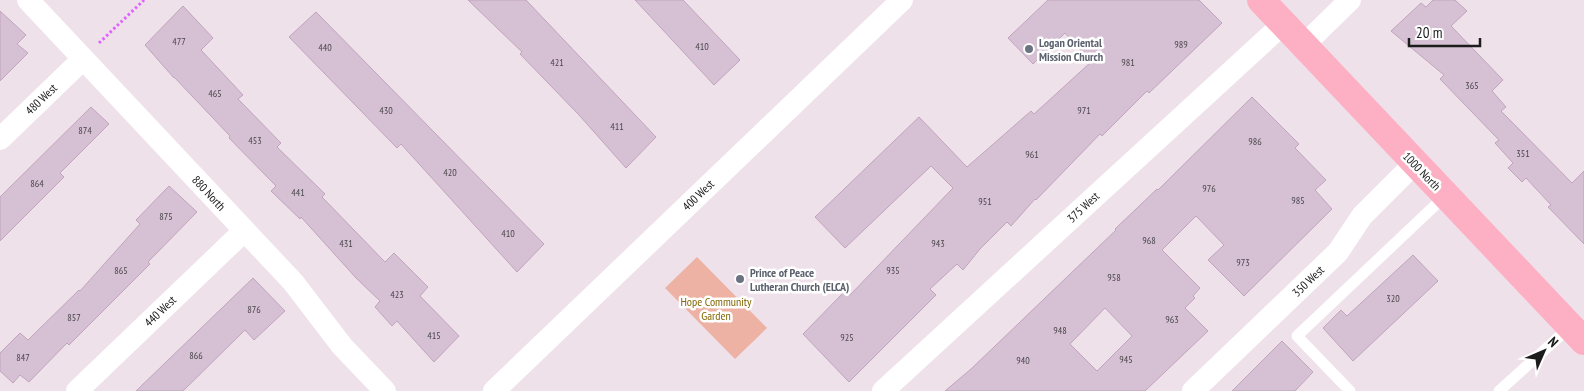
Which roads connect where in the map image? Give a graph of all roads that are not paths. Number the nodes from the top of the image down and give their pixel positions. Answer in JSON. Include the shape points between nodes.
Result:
{"nodes":[{"id":1,"x":28,"y":0,"type":"edge"},
{"id":2,"x":902,"y":0,"type":"edge"},
{"id":3,"x":1261,"y":0,"type":"edge"},
{"id":4,"x":1350,"y":0,"type":"edge"},
{"id":5,"x":1283,"y":24,"type":"junction"},
{"id":6,"x":1304,"y":45,"type":"junction"},
{"id":7,"x":83,"y":59,"type":"junction"},
{"id":8,"x":0,"y":139,"type":"edge"},
{"id":9,"x":1415,"y":164,"type":"junction"},
{"id":10,"x":1446,"y":195,"type":"junction"},
{"id":11,"x":244,"y":231,"type":"junction"},
{"id":12,"x":1577,"y":334,"type":"edge"},
{"id":13,"x":77,"y":391,"type":"edge"},
{"id":14,"x":385,"y":391,"type":"edge"},
{"id":15,"x":494,"y":391,"type":"edge"},
{"id":16,"x":883,"y":391,"type":"edge"},
{"id":17,"x":1193,"y":391,"type":"edge"},
{"id":18,"x":1350,"y":391,"type":"edge"},
{"id":19,"x":1499,"y":391,"type":"edge"}],
"edges":[{"from":1,"to":7,"type":"street","name":"880 North"},
{"from":2,"to":15,"type":"street","name":"400 West"},
{"from":3,"to":5,"type":"street","name":"1000 North"},
{"from":4,"to":6,"type":"street"},
{"from":5,"to":6,"type":"street","name":"1000 North"},
{"from":5,"to":16,"type":"street","name":"375 West"},
{"from":6,"to":9,"type":"street","name":"1000 North"},
{"from":7,"to":8,"type":"street","name":"480 West"},
{"from":7,"to":11,"type":"street","name":"880 North"},
{"from":9,"to":10,"type":"street","name":"1000 North"},
{"from":9,"to":17,"type":"street","name":"350 West","via":[[1362,216],[1338,252]]},
{"from":10,"to":12,"type":"street","name":"1000 North"},
{"from":10,"to":18,"type":"lane","via":[[1297,336]]},
{"from":11,"to":13,"type":"street","name":"440 West"},
{"from":11,"to":14,"type":"street","name":"880 North","via":[[293,282],[342,346]]},
{"from":12,"to":19,"type":"lane"}]}
